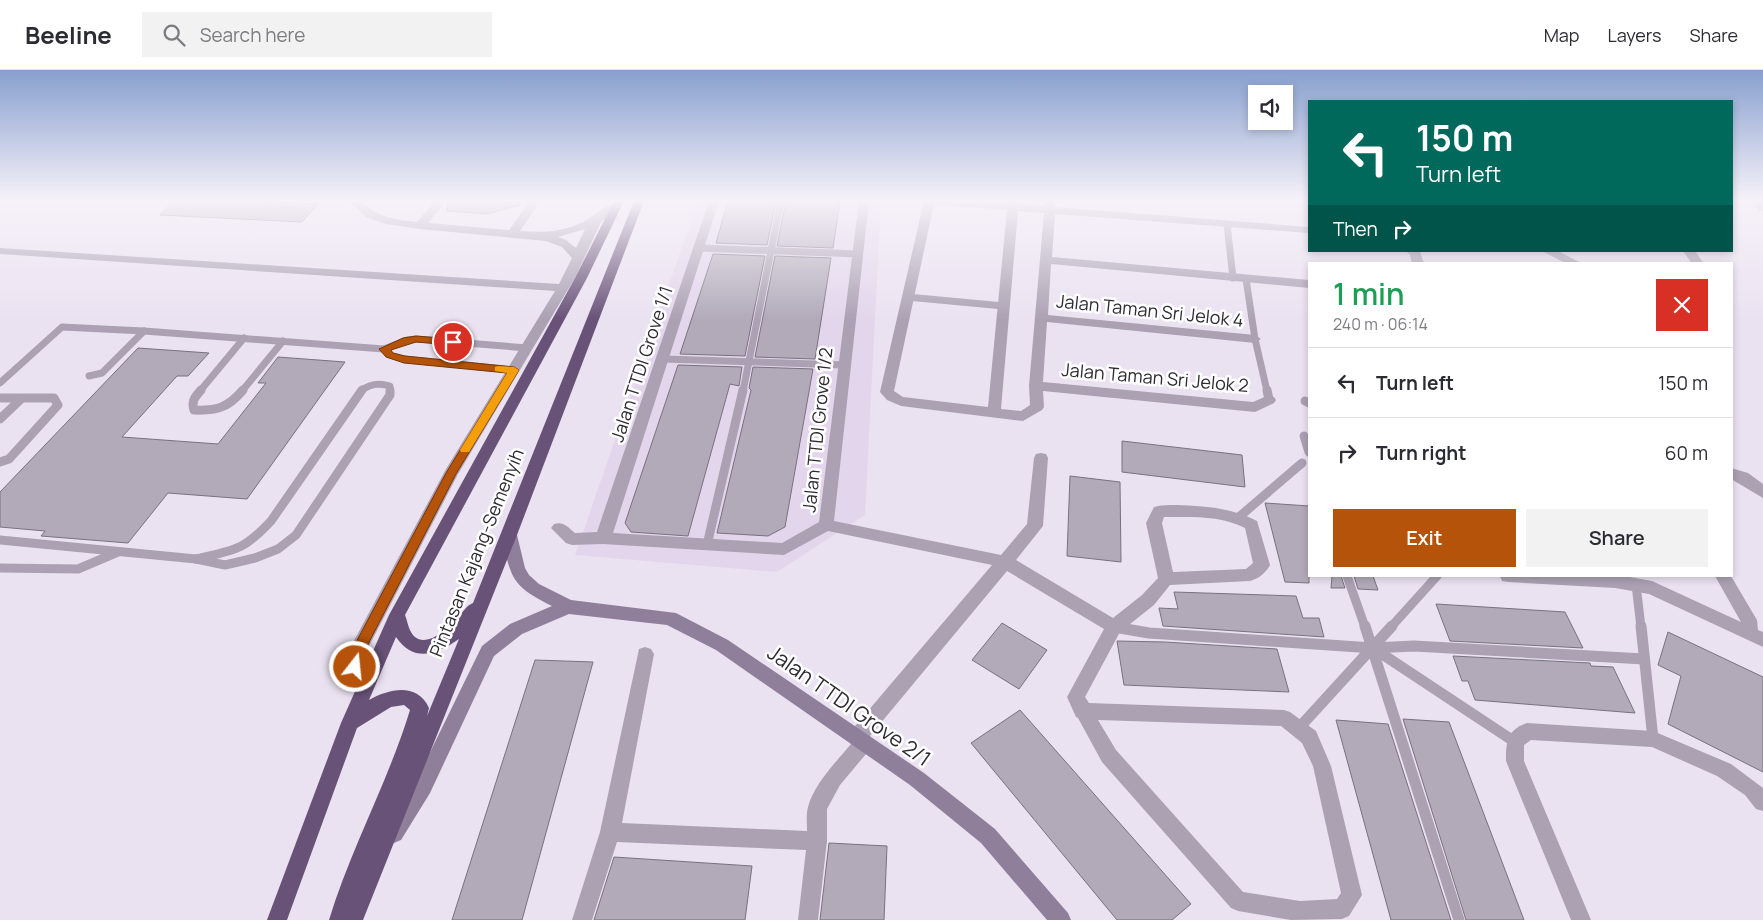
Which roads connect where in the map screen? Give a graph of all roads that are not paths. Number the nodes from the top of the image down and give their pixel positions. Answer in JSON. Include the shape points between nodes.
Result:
{"nodes":[{"id":1,"x":560,"y":241,"type":"edge"},
{"id":2,"x":586,"y":241,"type":"edge"},
{"id":3,"x":600,"y":241,"type":"edge"},
{"id":4,"x":624,"y":241,"type":"edge"},
{"id":5,"x":702,"y":241,"type":"edge"},
{"id":6,"x":772,"y":241,"type":"edge"},
{"id":7,"x":860,"y":241,"type":"edge"},
{"id":8,"x":920,"y":241,"type":"edge"},
{"id":9,"x":1009,"y":241,"type":"edge"},
{"id":10,"x":1047,"y":241,"type":"edge"},
{"id":11,"x":1231,"y":241,"type":"edge"},
{"id":12,"x":700,"y":248,"type":"junction"},
{"id":13,"x":0,"y":251,"type":"edge"},
{"id":14,"x":770,"y":251,"type":"junction"},
{"id":15,"x":1550,"y":252,"type":"edge"},
{"id":16,"x":858,"y":254,"type":"junction"},
{"id":17,"x":578,"y":259,"type":"junction"},
{"id":18,"x":1046,"y":260,"type":"junction"},
{"id":19,"x":1573,"y":262,"type":"edge"},
{"id":20,"x":1239,"y":278,"type":"junction"},
{"id":21,"x":1308,"y":284,"type":"edge"},
{"id":22,"x":563,"y":288,"type":"junction"},
{"id":23,"x":907,"y":298,"type":"junction"},
{"id":24,"x":1004,"y":306,"type":"junction"},
{"id":25,"x":1041,"y":318,"type":"junction"},
{"id":26,"x":144,"y":331,"type":"junction"},
{"id":27,"x":244,"y":338,"type":"junction"},
{"id":28,"x":1255,"y":339,"type":"junction"},
{"id":29,"x":283,"y":341,"type":"junction"},
{"id":30,"x":528,"y":348,"type":"junction"},
{"id":31,"x":384,"y":349,"type":"junction"},
{"id":32,"x":664,"y":359,"type":"junction"},
{"id":33,"x":750,"y":362,"type":"junction"},
{"id":34,"x":844,"y":365,"type":"junction"},
{"id":35,"x":514,"y":370,"type":"junction"},
{"id":36,"x":89,"y":376,"type":"dead end"},
{"id":37,"x":0,"y":383,"type":"edge"},
{"id":38,"x":1036,"y":386,"type":"junction"},
{"id":39,"x":0,"y":398,"type":"edge"},
{"id":40,"x":20,"y":399,"type":"junction"},
{"id":41,"x":1269,"y":400,"type":"joint"},
{"id":42,"x":994,"y":413,"type":"junction"},
{"id":43,"x":0,"y":419,"type":"edge"},
{"id":44,"x":1304,"y":436,"type":"dead end"},
{"id":45,"x":1308,"y":449,"type":"edge"},
{"id":46,"x":1041,"y":458,"type":"dead end"},
{"id":47,"x":0,"y":462,"type":"edge"},
{"id":48,"x":1302,"y":463,"type":"dead end"},
{"id":49,"x":1733,"y":474,"type":"edge"},
{"id":50,"x":1763,"y":492,"type":"edge"},
{"id":51,"x":1233,"y":515,"type":"junction"},
{"id":52,"x":826,"y":525,"type":"junction"},
{"id":53,"x":560,"y":528,"type":"dead end"},
{"id":54,"x":509,"y":534,"type":"junction"},
{"id":55,"x":604,"y":538,"type":"junction"},
{"id":56,"x":0,"y":540,"type":"edge"},
{"id":57,"x":708,"y":546,"type":"junction"},
{"id":58,"x":118,"y":551,"type":"junction"},
{"id":59,"x":196,"y":559,"type":"junction"},
{"id":60,"x":1006,"y":562,"type":"junction"},
{"id":61,"x":0,"y":568,"type":"edge"},
{"id":62,"x":1347,"y":577,"type":"edge"},
{"id":63,"x":1436,"y":577,"type":"edge"},
{"id":64,"x":1551,"y":577,"type":"edge"},
{"id":65,"x":1724,"y":577,"type":"edge"},
{"id":66,"x":1166,"y":579,"type":"junction"},
{"id":67,"x":491,"y":581,"type":"junction"},
{"id":68,"x":1636,"y":585,"type":"junction"},
{"id":69,"x":569,"y":607,"type":"junction"},
{"id":70,"x":397,"y":615,"type":"junction"},
{"id":71,"x":1114,"y":627,"type":"junction"},
{"id":72,"x":1756,"y":637,"type":"edge"},
{"id":73,"x":1372,"y":648,"type":"junction"},
{"id":74,"x":645,"y":654,"type":"dead end"},
{"id":75,"x":1644,"y":659,"type":"junction"},
{"id":76,"x":367,"y":683,"type":"junction"},
{"id":77,"x":1082,"y":711,"type":"junction"},
{"id":78,"x":350,"y":723,"type":"junction"},
{"id":79,"x":1298,"y":729,"type":"junction"},
{"id":80,"x":1654,"y":739,"type":"junction"},
{"id":81,"x":860,"y":740,"type":"junction"},
{"id":82,"x":1515,"y":742,"type":"junction"},
{"id":83,"x":1763,"y":802,"type":"edge"},
{"id":84,"x":610,"y":832,"type":"junction"},
{"id":85,"x":817,"y":841,"type":"junction"},
{"id":86,"x":383,"y":852,"type":"junction"},
{"id":87,"x":277,"y":920,"type":"edge"},
{"id":88,"x":339,"y":920,"type":"edge"},
{"id":89,"x":354,"y":920,"type":"edge"},
{"id":90,"x":582,"y":920,"type":"edge"},
{"id":91,"x":808,"y":920,"type":"edge"},
{"id":92,"x":1061,"y":920,"type":"edge"},
{"id":93,"x":1459,"y":920,"type":"edge"},
{"id":94,"x":1581,"y":920,"type":"edge"}],
"edges":[{"from":1,"to":17,"type":"street","via":[[566,243]]},
{"from":2,"to":17,"type":"street"},
{"from":3,"to":70,"type":"highway","name":"Pintasan Kajang-Semenyih"},
{"from":4,"to":54,"type":"highway","name":"Pintasan Kajang-Semenyih"},
{"from":5,"to":12,"type":"street","name":"Jalan TTDI Grove 1/1"},
{"from":6,"to":14,"type":"lane"},
{"from":7,"to":16,"type":"street","name":"Jalan TTDI Grove 1/2"},
{"from":8,"to":23,"type":"street"},
{"from":9,"to":24,"type":"street"},
{"from":10,"to":18,"type":"street"},
{"from":11,"to":20,"type":"lane"},
{"from":12,"to":14,"type":"lane"},
{"from":12,"to":32,"type":"street","name":"Jalan TTDI Grove 1/1"},
{"from":13,"to":22,"type":"street"},
{"from":14,"to":16,"type":"lane"},
{"from":14,"to":33,"type":"lane"},
{"from":15,"to":19,"type":"street"},
{"from":16,"to":34,"type":"street","name":"Jalan TTDI Grove 1/2"},
{"from":17,"to":22,"type":"street"},
{"from":18,"to":20,"type":"street"},
{"from":18,"to":25,"type":"street"},
{"from":20,"to":21,"type":"street"},
{"from":20,"to":28,"type":"lane"},
{"from":22,"to":30,"type":"street"},
{"from":23,"to":24,"type":"lane"},
{"from":23,"to":42,"type":"street","via":[[887,392],[901,401]]},
{"from":24,"to":42,"type":"street"},
{"from":25,"to":28,"type":"street","name":"Jalan Taman Sri Jelok 4"},
{"from":25,"to":38,"type":"street"},
{"from":26,"to":27,"type":"lane"},
{"from":26,"to":36,"type":"lane","via":[[102,373]]},
{"from":26,"to":37,"type":"lane","via":[[62,327]]},
{"from":27,"to":29,"type":"lane"},
{"from":27,"to":29,"type":"lane","via":[[194,398],[194,410],[213,411],[234,401]]},
{"from":28,"to":41,"type":"lane"},
{"from":29,"to":31,"type":"lane"},
{"from":30,"to":31,"type":"lane","via":[[416,339]]},
{"from":30,"to":35,"type":"street"},
{"from":31,"to":35,"type":"lane","via":[[404,360]]},
{"from":32,"to":33,"type":"lane"},
{"from":32,"to":55,"type":"street","name":"Jalan TTDI Grove 1/1"},
{"from":33,"to":34,"type":"lane"},
{"from":33,"to":57,"type":"lane"},
{"from":34,"to":52,"type":"street","name":"Jalan TTDI Grove 1/2"},
{"from":35,"to":76,"type":"street","via":[[451,473],[358,650],[355,667]]},
{"from":38,"to":41,"type":"street","name":"Jalan Taman Sri Jelok 2","via":[[1255,407]]},
{"from":38,"to":42,"type":"street","via":[[1037,407],[1024,416]]},
{"from":39,"to":40,"type":"lane"},
{"from":40,"to":43,"type":"lane"},
{"from":40,"to":47,"type":"lane","via":[[54,398],[58,405],[9,459]]},
{"from":44,"to":45,"type":"lane"},
{"from":46,"to":60,"type":"street","via":[[1035,526]]},
{"from":48,"to":51,"type":"lane"},
{"from":49,"to":50,"type":"street","via":[[1743,477]]},
{"from":51,"to":66,"type":"street","via":[[1160,511],[1154,522]]},
{"from":51,"to":66,"type":"street","via":[[1252,525],[1262,565],[1250,575]]},
{"from":52,"to":57,"type":"street","name":"Jalan TTDI Grove 1/2","via":[[784,549]]},
{"from":52,"to":60,"type":"street"},
{"from":53,"to":55,"type":"street","name":"Jalan TTDI Grove 1/2","via":[[572,538]]},
{"from":54,"to":67,"type":"highway","name":"Pintasan Kajang-Semenyih"},
{"from":54,"to":69,"type":"street","name":"Jalan TTDI Grove 2/1","via":[[522,580]]},
{"from":55,"to":57,"type":"street","name":"Jalan TTDI Grove 1/2"},
{"from":56,"to":58,"type":"lane"},
{"from":58,"to":59,"type":"lane"},
{"from":58,"to":61,"type":"lane","via":[[78,569]]},
{"from":59,"to":59,"type":"lane","via":[[236,550],[253,540],[271,522],[362,389],[371,384],[390,386],[390,395],[296,535],[278,549],[255,558],[225,565]]},
{"from":60,"to":71,"type":"street"},
{"from":60,"to":81,"type":"street"},
{"from":62,"to":73,"type":"lane"},
{"from":63,"to":73,"type":"lane"},
{"from":64,"to":68,"type":"street"},
{"from":65,"to":72,"type":"street"},
{"from":66,"to":71,"type":"street","via":[[1148,600]]},
{"from":67,"to":70,"type":"highway","via":[[468,619],[438,644],[426,648],[406,641],[399,630]]},
{"from":67,"to":86,"type":"highway","name":"Pintasan Kajang-Semenyih"},
{"from":68,"to":72,"type":"street","via":[[1652,588]]},
{"from":68,"to":75,"type":"lane"},
{"from":69,"to":81,"type":"street","name":"Jalan TTDI Grove 2/1","via":[[670,618],[722,645]]},
{"from":69,"to":86,"type":"street","name":"Jalan TTDI Grove 2/1","via":[[516,628],[488,651],[423,787]]},
{"from":70,"to":76,"type":"highway","name":"Pintasan Kajang-Semenyih"},
{"from":71,"to":73,"type":"lane","via":[[1149,633]]},
{"from":71,"to":77,"type":"street","via":[[1076,697]]},
{"from":73,"to":75,"type":"lane","via":[[1414,646]]},
{"from":73,"to":79,"type":"lane"},
{"from":73,"to":82,"type":"lane"},
{"from":73,"to":93,"type":"lane"},
{"from":74,"to":84,"type":"street"},
{"from":75,"to":80,"type":"lane"},
{"from":76,"to":78,"type":"highway","name":"Pintasan Kajang-Semenyih"},
{"from":77,"to":79,"type":"street","via":[[1284,718]]},
{"from":77,"to":79,"type":"street","via":[[1110,756],[1238,901],[1300,911],[1342,909],[1352,895],[1322,766],[1309,737]]},
{"from":78,"to":87,"type":"highway","name":"Pintasan Kajang-Semenyih"},
{"from":78,"to":88,"type":"highway","via":[[391,698],[406,695],[414,699],[420,708]]},
{"from":80,"to":82,"type":"street","via":[[1527,731]]},
{"from":80,"to":83,"type":"street","via":[[1724,770],[1752,789]]},
{"from":81,"to":85,"type":"street","via":[[817,808]]},
{"from":81,"to":92,"type":"street","name":"Jalan TTDI Grove 2/1","via":[[917,779],[988,836]]},
{"from":82,"to":94,"type":"street","via":[[1515,760]]},
{"from":84,"to":85,"type":"street"},
{"from":84,"to":90,"type":"street"},
{"from":85,"to":91,"type":"street"},
{"from":86,"to":89,"type":"highway","name":"Pintasan Kajang-Semenyih"}]}
